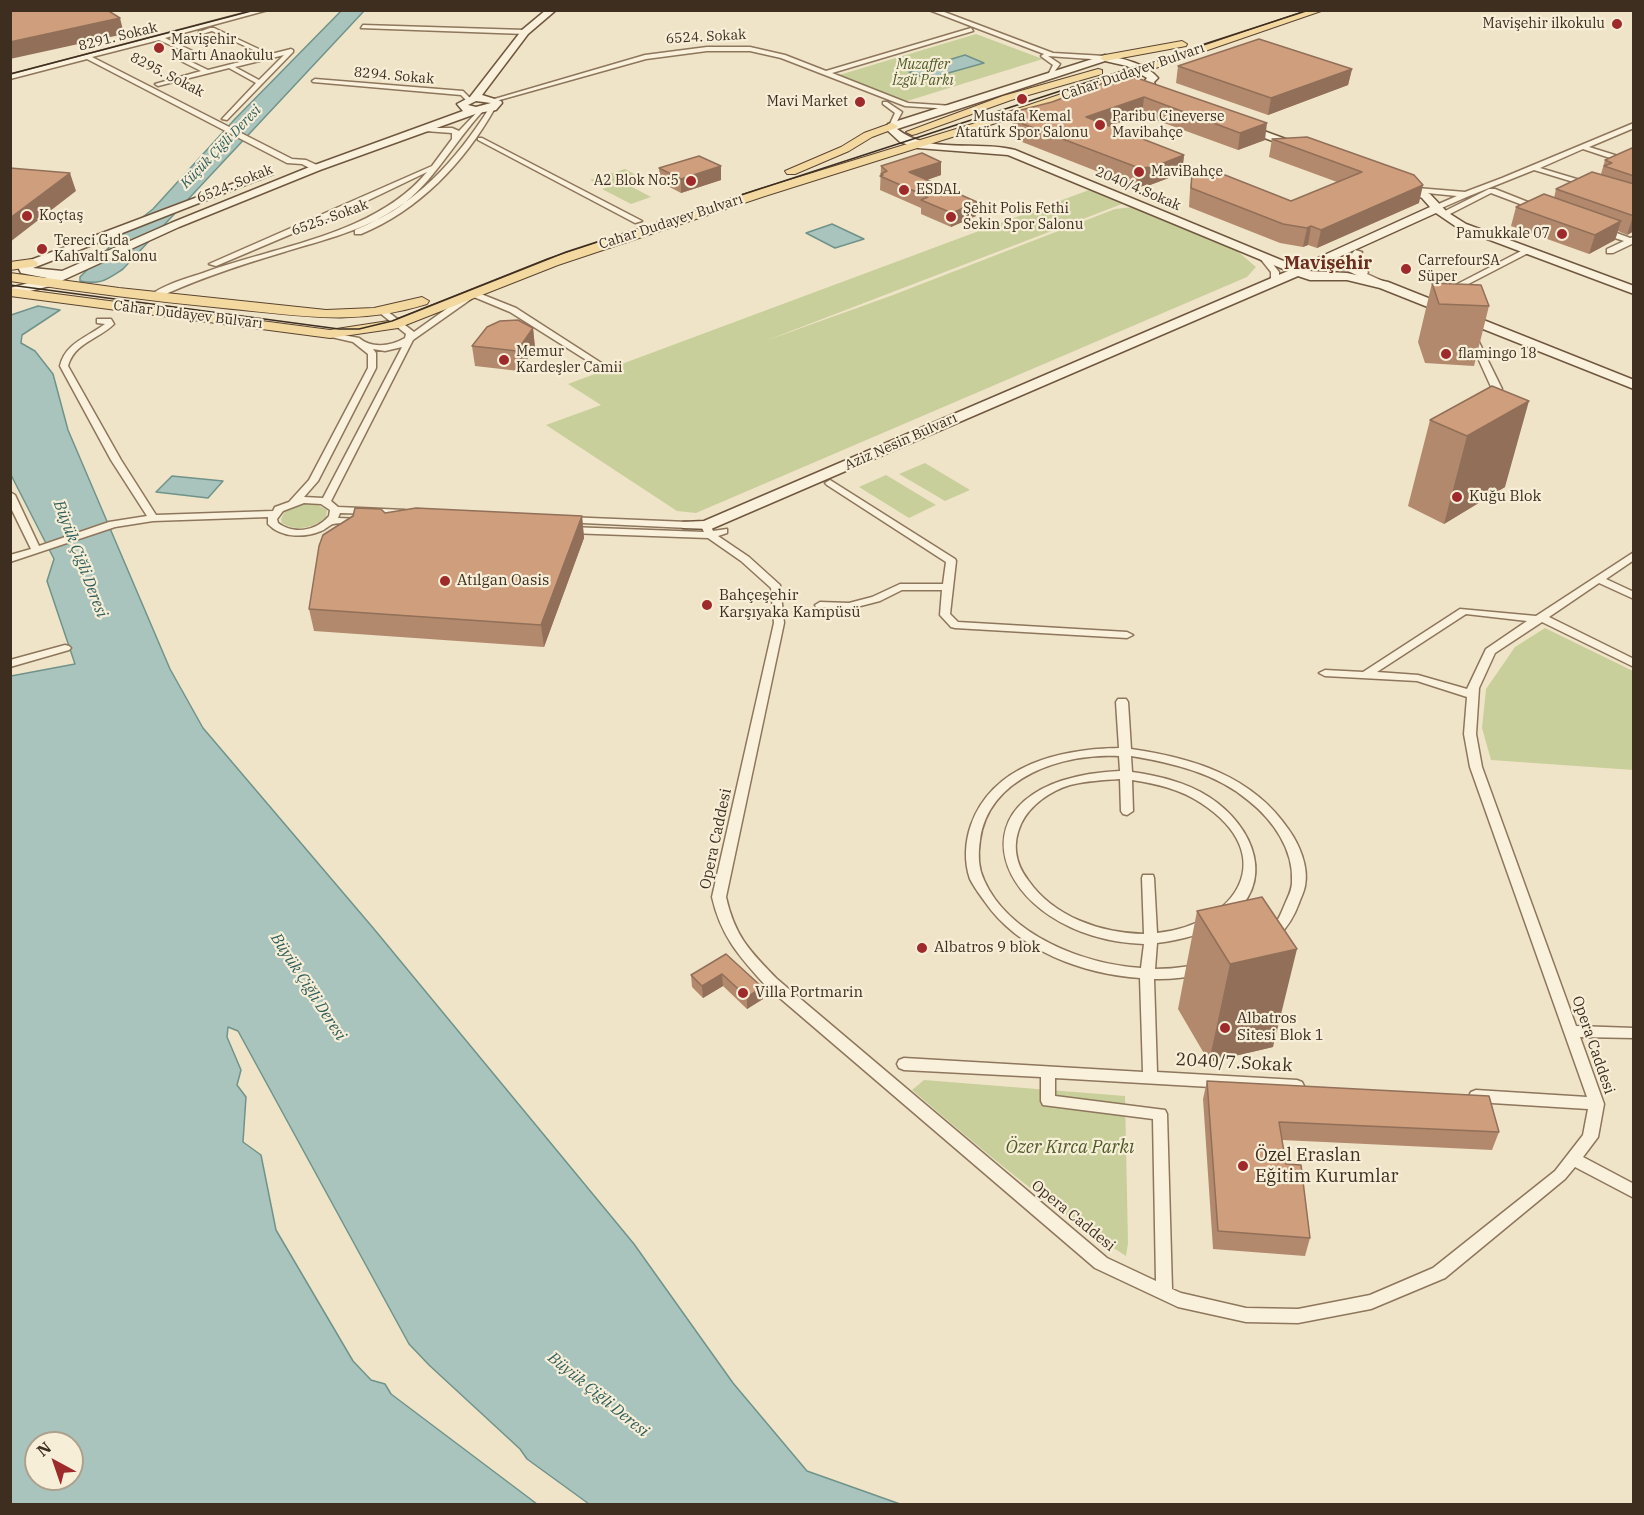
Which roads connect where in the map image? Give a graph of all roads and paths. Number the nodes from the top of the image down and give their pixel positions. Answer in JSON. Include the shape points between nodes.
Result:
{"nodes":[{"id":1,"x":265,"y":10,"type":"edge"},
{"id":2,"x":552,"y":10,"type":"edge"},
{"id":3,"x":1292,"y":10,"type":"edge"},
{"id":4,"x":1320,"y":10,"type":"edge"},
{"id":5,"x":563,"y":12,"type":"edge"},
{"id":6,"x":931,"y":12,"type":"edge"},
{"id":7,"x":363,"y":27,"type":"dead end"},
{"id":8,"x":971,"y":30,"type":"junction"},
{"id":9,"x":525,"y":32,"type":"junction"},
{"id":10,"x":1217,"y":35,"type":"junction"},
{"id":11,"x":1231,"y":39,"type":"junction"},
{"id":12,"x":163,"y":40,"type":"junction"},
{"id":13,"x":262,"y":52,"type":"dead end"},
{"id":14,"x":175,"y":56,"type":"dead end"},
{"id":15,"x":199,"y":56,"type":"dead end"},
{"id":16,"x":92,"y":57,"type":"junction"},
{"id":17,"x":1105,"y":58,"type":"junction"},
{"id":18,"x":516,"y":62,"type":"dead end"},
{"id":19,"x":1126,"y":63,"type":"junction"},
{"id":20,"x":229,"y":66,"type":"junction"},
{"id":21,"x":1143,"y":70,"type":"junction"},
{"id":22,"x":207,"y":72,"type":"junction"},
{"id":23,"x":825,"y":73,"type":"junction"},
{"id":24,"x":1050,"y":74,"type":"junction"},
{"id":25,"x":10,"y":79,"type":"edge"},
{"id":26,"x":315,"y":81,"type":"dead end"},
{"id":27,"x":1147,"y":82,"type":"junction"},
{"id":28,"x":260,"y":83,"type":"junction"},
{"id":29,"x":158,"y":84,"type":"junction"},
{"id":30,"x":499,"y":85,"type":"dead end"},
{"id":31,"x":1119,"y":92,"type":"edge"},
{"id":32,"x":1056,"y":98,"type":"junction"},
{"id":33,"x":468,"y":101,"type":"junction"},
{"id":34,"x":1172,"y":101,"type":"edge"},
{"id":35,"x":493,"y":102,"type":"junction"},
{"id":36,"x":951,"y":106,"type":"junction"},
{"id":37,"x":478,"y":110,"type":"junction"},
{"id":38,"x":1226,"y":121,"type":"edge"},
{"id":39,"x":225,"y":122,"type":"junction"},
{"id":40,"x":1631,"y":128,"type":"edge"},
{"id":41,"x":425,"y":129,"type":"junction"},
{"id":42,"x":895,"y":131,"type":"junction"},
{"id":43,"x":455,"y":139,"type":"junction"},
{"id":44,"x":480,"y":139,"type":"dead end"},
{"id":45,"x":916,"y":143,"type":"junction"},
{"id":46,"x":1583,"y":147,"type":"junction"},
{"id":47,"x":951,"y":148,"type":"junction"},
{"id":48,"x":1309,"y":151,"type":"edge"},
{"id":49,"x":303,"y":162,"type":"junction"},
{"id":50,"x":1634,"y":164,"type":"edge"},
{"id":51,"x":434,"y":166,"type":"junction"},
{"id":52,"x":316,"y":168,"type":"junction"},
{"id":53,"x":1534,"y":168,"type":"junction"},
{"id":54,"x":831,"y":170,"type":"junction"},
{"id":55,"x":1385,"y":178,"type":"edge"},
{"id":56,"x":1505,"y":180,"type":"junction"},
{"id":57,"x":1593,"y":188,"type":"edge"},
{"id":58,"x":1417,"y":190,"type":"junction"},
{"id":59,"x":1492,"y":191,"type":"junction"},
{"id":60,"x":1466,"y":194,"type":"junction"},
{"id":61,"x":1440,"y":211,"type":"junction"},
{"id":62,"x":1547,"y":211,"type":"edge"},
{"id":63,"x":638,"y":221,"type":"junction"},
{"id":64,"x":1599,"y":229,"type":"edge"},
{"id":65,"x":1632,"y":240,"type":"edge"},
{"id":66,"x":1528,"y":251,"type":"junction"},
{"id":67,"x":1610,"y":251,"type":"dead end"},
{"id":68,"x":1358,"y":252,"type":"junction"},
{"id":69,"x":1263,"y":257,"type":"junction"},
{"id":70,"x":1325,"y":262,"type":"junction"},
{"id":71,"x":32,"y":263,"type":"junction"},
{"id":72,"x":10,"y":267,"type":"edge"},
{"id":73,"x":67,"y":273,"type":"junction"},
{"id":74,"x":1303,"y":274,"type":"junction"},
{"id":75,"x":10,"y":277,"type":"edge"},
{"id":76,"x":1369,"y":277,"type":"junction"},
{"id":77,"x":186,"y":281,"type":"junction"},
{"id":78,"x":46,"y":283,"type":"junction"},
{"id":79,"x":1270,"y":284,"type":"junction"},
{"id":80,"x":1384,"y":285,"type":"junction"},
{"id":81,"x":1634,"y":290,"type":"edge"},
{"id":82,"x":10,"y":292,"type":"edge"},
{"id":83,"x":473,"y":294,"type":"junction"},
{"id":84,"x":152,"y":297,"type":"junction"},
{"id":85,"x":184,"y":300,"type":"junction"},
{"id":86,"x":1426,"y":302,"type":"junction"},
{"id":87,"x":384,"y":313,"type":"junction"},
{"id":88,"x":1462,"y":316,"type":"junction"},
{"id":89,"x":100,"y":321,"type":"dead end"},
{"id":90,"x":398,"y":324,"type":"junction"},
{"id":91,"x":330,"y":334,"type":"junction"},
{"id":92,"x":409,"y":342,"type":"junction"},
{"id":93,"x":363,"y":344,"type":"junction"},
{"id":94,"x":602,"y":366,"type":"dead end"},
{"id":95,"x":1634,"y":385,"type":"edge"},
{"id":96,"x":1497,"y":389,"type":"edge"},
{"id":97,"x":830,"y":483,"type":"junction"},
{"id":98,"x":10,"y":495,"type":"edge"},
{"id":99,"x":294,"y":502,"type":"junction"},
{"id":100,"x":326,"y":502,"type":"junction"},
{"id":101,"x":335,"y":510,"type":"junction"},
{"id":102,"x":417,"y":513,"type":"edge"},
{"id":103,"x":274,"y":514,"type":"junction"},
{"id":104,"x":153,"y":518,"type":"junction"},
{"id":105,"x":331,"y":521,"type":"junction"},
{"id":106,"x":402,"y":524,"type":"edge"},
{"id":107,"x":688,"y":525,"type":"joint"},
{"id":108,"x":713,"y":531,"type":"junction"},
{"id":109,"x":41,"y":549,"type":"junction"},
{"id":110,"x":1634,"y":555,"type":"edge"},
{"id":111,"x":10,"y":559,"type":"edge"},
{"id":112,"x":1598,"y":579,"type":"junction"},
{"id":113,"x":948,"y":587,"type":"junction"},
{"id":114,"x":1634,"y":596,"type":"edge"},
{"id":115,"x":820,"y":605,"type":"dead end"},
{"id":116,"x":1540,"y":618,"type":"junction"},
{"id":117,"x":1127,"y":635,"type":"dead end"},
{"id":118,"x":65,"y":648,"type":"dead end"},
{"id":119,"x":10,"y":664,"type":"edge"},
{"id":120,"x":1634,"y":664,"type":"edge"},
{"id":121,"x":1325,"y":673,"type":"dead end"},
{"id":122,"x":1365,"y":675,"type":"junction"},
{"id":123,"x":1473,"y":695,"type":"junction"},
{"id":124,"x":1122,"y":702,"type":"dead end"},
{"id":125,"x":1127,"y":752,"type":"junction"},
{"id":126,"x":1125,"y":775,"type":"junction"},
{"id":127,"x":1127,"y":811,"type":"dead end"},
{"id":128,"x":1148,"y":878,"type":"dead end"},
{"id":129,"x":1151,"y":939,"type":"junction"},
{"id":130,"x":1147,"y":975,"type":"junction"},
{"id":131,"x":1571,"y":1031,"type":"junction"},
{"id":132,"x":1634,"y":1033,"type":"edge"},
{"id":133,"x":904,"y":1064,"type":"dead end"},
{"id":134,"x":1048,"y":1072,"type":"junction"},
{"id":135,"x":1150,"y":1077,"type":"junction"},
{"id":136,"x":1315,"y":1087,"type":"edge"},
{"id":137,"x":1456,"y":1095,"type":"edge"},
{"id":138,"x":1597,"y":1104,"type":"junction"},
{"id":139,"x":1573,"y":1159,"type":"junction"},
{"id":140,"x":1634,"y":1192,"type":"edge"},
{"id":141,"x":1164,"y":1294,"type":"junction"}],
"edges":[{"from":1,"to":12,"type":"street","name":"8291. Sokak"},
{"from":2,"to":9,"type":"street"},
{"from":3,"to":10,"type":"main road","name":"Cahar Dudayev Bulvarı"},
{"from":4,"to":11,"type":"main road","name":"Cahar Dudayev Bulvarı"},
{"from":5,"to":18,"type":"street","via":[[535,37]]},
{"from":6,"to":8,"type":"street"},
{"from":6,"to":17,"type":"street","via":[[1052,55]]},
{"from":7,"to":9,"type":"street"},
{"from":8,"to":23,"type":"street"},
{"from":8,"to":24,"type":"street","via":[[1053,60],[1057,64]]},
{"from":9,"to":33,"type":"street"},
{"from":10,"to":17,"type":"main road","via":[[1159,50]]},
{"from":10,"to":19,"type":"main road","name":"Cahar Dudayev Bulvarı"},
{"from":11,"to":21,"type":"main road","name":"Cahar Dudayev Bulvarı"},
{"from":11,"to":27,"type":"main road"},
{"from":12,"to":13,"type":"street","via":[[212,29]]},
{"from":12,"to":15,"type":"street"},
{"from":12,"to":16,"type":"street","name":"8291. Sokak"},
{"from":14,"to":22,"type":"street"},
{"from":16,"to":25,"type":"street","name":"8291. Sokak"},
{"from":16,"to":29,"type":"street","name":"8295. Sokak","via":[[103,56]]},
{"from":16,"to":39,"type":"street","name":"8295. Sokak"},
{"from":17,"to":19,"type":"street"},
{"from":17,"to":24,"type":"street"},
{"from":19,"to":21,"type":"street"},
{"from":19,"to":42,"type":"main road","name":"Cahar Dudayev Bulvarı"},
{"from":20,"to":22,"type":"street"},
{"from":20,"to":28,"type":"street"},
{"from":20,"to":28,"type":"street","via":[[291,51]]},
{"from":21,"to":27,"type":"street"},
{"from":21,"to":32,"type":"main road","name":"Cahar Dudayev Bulvarı"},
{"from":22,"to":29,"type":"street"},
{"from":23,"to":35,"type":"street","name":"6524. Sokak","via":[[768,52],[708,49],[645,57]]},
{"from":23,"to":36,"type":"street","name":"6524. Sokak","via":[[906,105]]},
{"from":24,"to":36,"type":"street"},
{"from":26,"to":33,"type":"street","name":"8294. Sokak","via":[[463,93]]},
{"from":27,"to":34,"type":"street","via":[[1151,89]]},
{"from":28,"to":39,"type":"street"},
{"from":29,"to":39,"type":"street","name":"8295. Sokak"},
{"from":30,"to":35,"type":"street","name":"6525. Sokak"},
{"from":31,"to":32,"type":"main road"},
{"from":32,"to":45,"type":"main road","name":"Cahar Dudayev Bulvarı"},
{"from":33,"to":35,"type":"street"},
{"from":33,"to":37,"type":"street","via":[[465,109]]},
{"from":33,"to":49,"type":"street","name":"6524. Sokak"},
{"from":35,"to":37,"type":"street","name":"6524. Sokak"},
{"from":35,"to":42,"type":"street","name":"6524. Sokak","via":[[647,61],[746,53],[779,59],[891,105],[899,112]]},
{"from":35,"to":85,"type":"street","name":"6525. Sokak","via":[[450,166],[404,210],[347,236],[188,288],[180,294]]},
{"from":36,"to":42,"type":"street"},
{"from":37,"to":41,"type":"street","name":"6524. Sokak"},
{"from":37,"to":43,"type":"street","name":"6525. Sokak"},
{"from":38,"to":48,"type":"street"},
{"from":39,"to":49,"type":"street","via":[[300,157]]},
{"from":39,"to":49,"type":"street","via":[[249,140],[290,161]]},
{"from":40,"to":46,"type":"street","name":"Aziz Nesin Bulvarı"},
{"from":41,"to":43,"type":"street","via":[[452,130],[456,132]]},
{"from":41,"to":52,"type":"street","name":"6524. Sokak"},
{"from":42,"to":45,"type":"street","name":"2040/4.Sokak"},
{"from":42,"to":63,"type":"main road","name":"Cahar Dudayev Bulvarı","via":[[791,171]]},
{"from":43,"to":51,"type":"street","name":"6525. Sokak"},
{"from":44,"to":63,"type":"street"},
{"from":45,"to":47,"type":"street","name":"2040/4.Sokak"},
{"from":45,"to":54,"type":"main road","name":"Cahar Dudayev Bulvarı"},
{"from":46,"to":50,"type":"street"},
{"from":46,"to":53,"type":"street","name":"Aziz Nesin Bulvarı"},
{"from":47,"to":54,"type":"main road"},
{"from":47,"to":69,"type":"street","name":"2040/4.Sokak","via":[[982,146],[1011,152]]},
{"from":49,"to":52,"type":"street"},
{"from":49,"to":71,"type":"street","name":"6524. Sokak"},
{"from":51,"to":77,"type":"street","via":[[185,275]]},
{"from":51,"to":77,"type":"street","name":"6525. Sokak","via":[[407,198],[343,231]]},
{"from":52,"to":73,"type":"street","name":"6524. Sokak"},
{"from":53,"to":56,"type":"street","name":"Aziz Nesin Bulvarı"},
{"from":53,"to":57,"type":"street"},
{"from":54,"to":83,"type":"main road","name":"Cahar Dudayev Bulvarı","via":[[553,262]]},
{"from":55,"to":58,"type":"street"},
{"from":56,"to":59,"type":"street","name":"Aziz Nesin Bulvarı"},
{"from":56,"to":60,"type":"street","name":"Aziz Nesin Bulvarı"},
{"from":58,"to":60,"type":"street"},
{"from":58,"to":61,"type":"street"},
{"from":59,"to":61,"type":"street","name":"Aziz Nesin Bulvarı"},
{"from":59,"to":62,"type":"street"},
{"from":60,"to":61,"type":"street","name":"Aziz Nesin Bulvarı"},
{"from":61,"to":66,"type":"street","via":[[1462,226]]},
{"from":61,"to":68,"type":"street","name":"Aziz Nesin Bulvarı"},
{"from":61,"to":70,"type":"street","name":"Aziz Nesin Bulvarı"},
{"from":63,"to":87,"type":"main road","name":"Cahar Dudayev Bulvarı"},
{"from":64,"to":65,"type":"street"},
{"from":65,"to":67,"type":"street"},
{"from":66,"to":81,"type":"street"},
{"from":66,"to":86,"type":"street"},
{"from":68,"to":70,"type":"street","name":"Aziz Nesin Bulvarı"},
{"from":68,"to":76,"type":"street","via":[[1355,262]]},
{"from":69,"to":74,"type":"street","name":"2040/4.Sokak"},
{"from":69,"to":79,"type":"street","via":[[1275,272]]},
{"from":70,"to":74,"type":"street","name":"Aziz Nesin Bulvarı"},
{"from":70,"to":76,"type":"street"},
{"from":71,"to":72,"type":"main road"},
{"from":71,"to":73,"type":"street","via":[[25,270],[49,275]]},
{"from":73,"to":78,"type":"street","name":"6524. Sokak"},
{"from":74,"to":79,"type":"street","name":"Aziz Nesin Bulvarı"},
{"from":74,"to":80,"type":"street","via":[[1346,275]]},
{"from":74,"to":97,"type":"street","name":"Aziz Nesin Bulvarı"},
{"from":75,"to":78,"type":"main road","name":"Cahar Dudayev Bulvarı"},
{"from":76,"to":80,"type":"street"},
{"from":77,"to":84,"type":"street","name":"6525. Sokak"},
{"from":78,"to":82,"type":"street","name":"6524. Sokak"},
{"from":78,"to":84,"type":"main road","name":"Cahar Dudayev Bulvarı"},
{"from":79,"to":108,"type":"street","name":"Aziz Nesin Bulvarı"},
{"from":80,"to":86,"type":"street"},
{"from":82,"to":91,"type":"main road","name":"Cahar Dudayev Bulvarı"},
{"from":83,"to":90,"type":"main road","name":"Cahar Dudayev Bulvarı"},
{"from":83,"to":92,"type":"street"},
{"from":83,"to":94,"type":"street","via":[[513,310]]},
{"from":84,"to":85,"type":"main road","name":"Cahar Dudayev Bulvarı"},
{"from":85,"to":87,"type":"main road","name":"Cahar Dudayev Bulvarı","via":[[343,315]]},
{"from":86,"to":88,"type":"street"},
{"from":87,"to":90,"type":"street"},
{"from":88,"to":95,"type":"street"},
{"from":88,"to":96,"type":"street"},
{"from":89,"to":104,"type":"street","via":[[110,324],[73,348],[64,359],[64,366]]},
{"from":90,"to":91,"type":"main road","name":"Cahar Dudayev Bulvarı"},
{"from":90,"to":92,"type":"street","via":[[410,333]]},
{"from":91,"to":93,"type":"street"},
{"from":92,"to":93,"type":"street","via":[[390,348]]},
{"from":92,"to":100,"type":"street"},
{"from":93,"to":99,"type":"street","via":[[372,353],[372,368],[313,481]]},
{"from":97,"to":108,"type":"street","name":"Aziz Nesin Bulvarı"},
{"from":97,"to":113,"type":"street","via":[[951,561]]},
{"from":98,"to":109,"type":"street"},
{"from":99,"to":100,"type":"street"},
{"from":99,"to":103,"type":"street"},
{"from":100,"to":101,"type":"street"},
{"from":101,"to":102,"type":"street"},
{"from":101,"to":105,"type":"street"},
{"from":103,"to":104,"type":"street"},
{"from":103,"to":105,"type":"street","via":[[273,524],[278,529],[294,533],[315,530]]},
{"from":104,"to":109,"type":"street","via":[[113,524]]},
{"from":105,"to":106,"type":"street"},
{"from":107,"to":108,"type":"street","name":"Aziz Nesin Bulvarı"},
{"from":107,"to":108,"type":"street","name":"Aziz Nesin Bulvarı","via":[[557,524]]},
{"from":108,"to":141,"type":"street","name":"Opera Caddesi","via":[[776,587],[779,623],[719,897],[734,942],[772,983],[1101,1263]]},
{"from":109,"to":111,"type":"street"},
{"from":110,"to":112,"type":"street","name":"Opera Caddesi"},
{"from":112,"to":114,"type":"street"},
{"from":112,"to":116,"type":"street","name":"Opera Caddesi"},
{"from":113,"to":115,"type":"street","via":[[900,587],[849,606]]},
{"from":113,"to":117,"type":"street","via":[[945,615],[955,625]]},
{"from":116,"to":120,"type":"street"},
{"from":116,"to":122,"type":"street","via":[[1464,611]]},
{"from":116,"to":123,"type":"street","name":"Opera Caddesi","via":[[1490,651]]},
{"from":118,"to":119,"type":"street"},
{"from":121,"to":122,"type":"street"},
{"from":122,"to":123,"type":"street","via":[[1418,678]]},
{"from":123,"to":131,"type":"street","name":"Opera Caddesi","via":[[1470,734],[1476,767]]},
{"from":124,"to":125,"type":"street"},
{"from":125,"to":126,"type":"street"},
{"from":125,"to":130,"type":"street","via":[[1179,760],[1227,780],[1266,808],[1292,844],[1299,883],[1286,920],[1254,950],[1205,969]]},
{"from":125,"to":130,"type":"street","via":[[1079,754],[1036,766],[1002,786],[979,814],[971,847],[978,883],[1003,917],[1041,946],[1091,966]]},
{"from":126,"to":127,"type":"street"},
{"from":126,"to":129,"type":"street","via":[[1163,781],[1198,795],[1227,816],[1245,841],[1251,868],[1244,895],[1223,917],[1191,933]]},
{"from":126,"to":129,"type":"street","via":[[1088,777],[1056,786],[1030,802],[1014,825],[1009,850],[1018,877],[1039,902],[1071,922],[1110,935]]},
{"from":128,"to":129,"type":"street"},
{"from":129,"to":130,"type":"street"},
{"from":130,"to":135,"type":"street"},
{"from":131,"to":132,"type":"street"},
{"from":131,"to":138,"type":"street","name":"Opera Caddesi"},
{"from":133,"to":134,"type":"street","name":"2040/7.Sokak"},
{"from":134,"to":135,"type":"street","name":"2040/7.Sokak"},
{"from":134,"to":141,"type":"street","via":[[1048,1101],[1160,1114]]},
{"from":135,"to":136,"type":"street","name":"2040/7.Sokak"},
{"from":137,"to":138,"type":"street"},
{"from":138,"to":139,"type":"street","name":"Opera Caddesi","via":[[1590,1137]]},
{"from":139,"to":140,"type":"street"},
{"from":139,"to":141,"type":"street","name":"Opera Caddesi","via":[[1560,1175],[1439,1273],[1371,1302],[1298,1316],[1246,1315]]}]}
